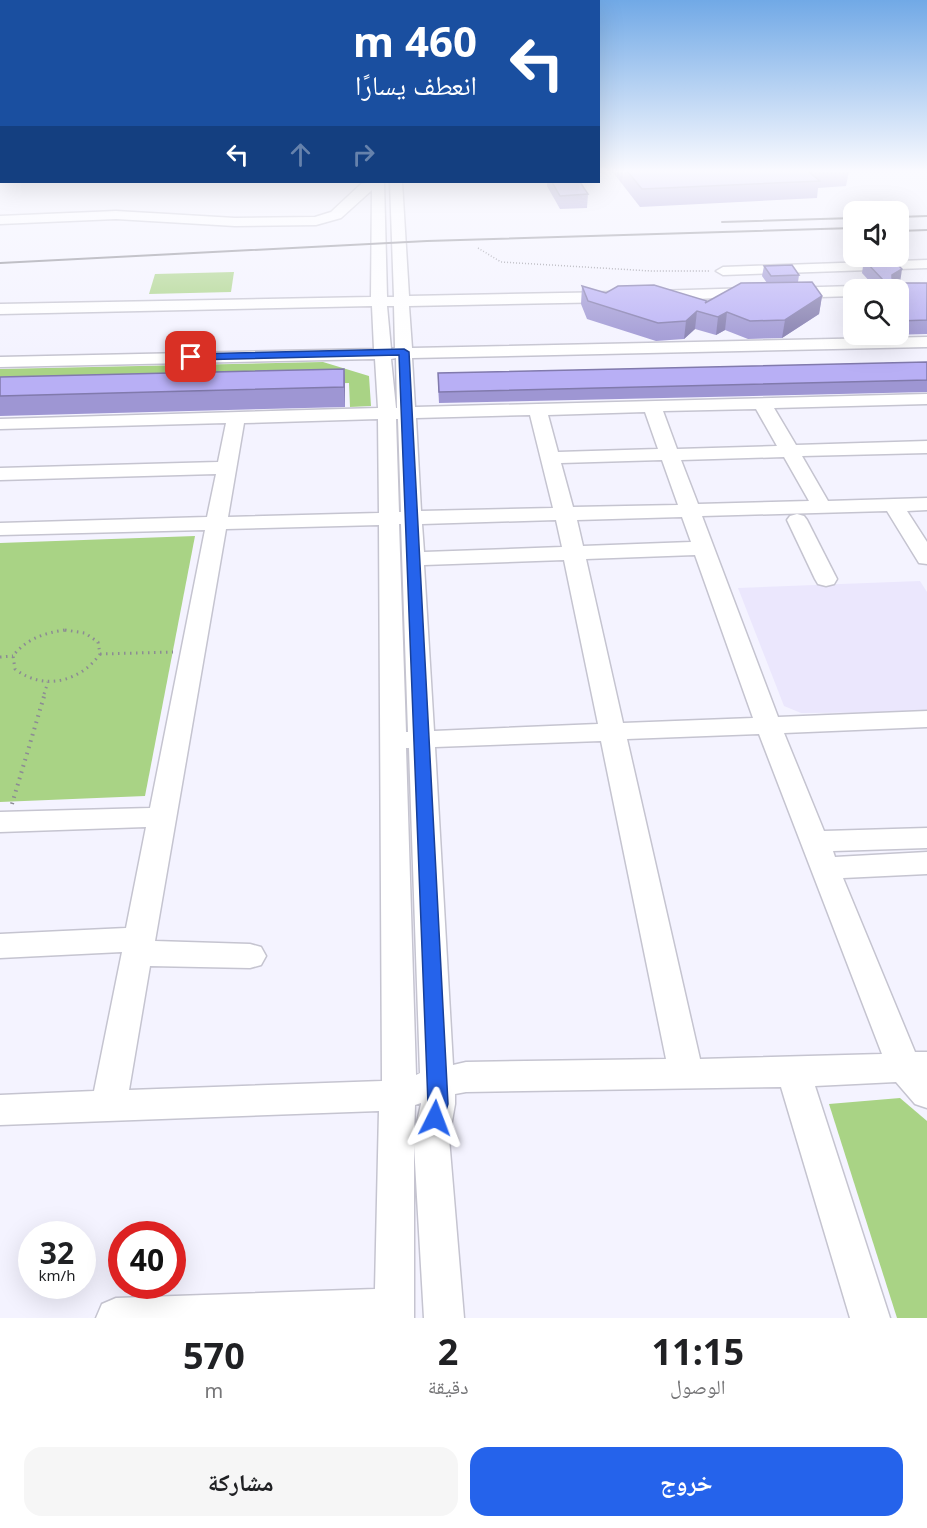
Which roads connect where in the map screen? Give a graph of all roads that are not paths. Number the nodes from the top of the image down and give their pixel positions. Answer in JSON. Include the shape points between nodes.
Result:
{"nodes":[{"id":1,"x":383,"y":233,"type":"edge"},
{"id":2,"x":393,"y":233,"type":"edge"},
{"id":3,"x":927,"y":264,"type":"edge"},
{"id":4,"x":723,"y":271,"type":"road end"},
{"id":5,"x":843,"y":291,"type":"edge"},
{"id":6,"x":390,"y":302,"type":"junction"},
{"id":7,"x":0,"y":309,"type":"edge"},
{"id":8,"x":927,"y":342,"type":"edge"},
{"id":9,"x":393,"y":352,"type":"junction"},
{"id":10,"x":0,"y":362,"type":"edge"},
{"id":11,"x":927,"y":399,"type":"edge"},
{"id":12,"x":762,"y":404,"type":"junction"},
{"id":13,"x":652,"y":406,"type":"junction"},
{"id":14,"x":537,"y":409,"type":"junction"},
{"id":15,"x":397,"y":413,"type":"junction"},
{"id":16,"x":236,"y":418,"type":"junction"},
{"id":17,"x":0,"y":424,"type":"edge"},
{"id":18,"x":927,"y":447,"type":"edge"},
{"id":19,"x":792,"y":451,"type":"junction"},
{"id":20,"x":669,"y":454,"type":"junction"},
{"id":21,"x":550,"y":458,"type":"junction"},
{"id":22,"x":226,"y":468,"type":"junction"},
{"id":23,"x":0,"y":474,"type":"edge"},
{"id":24,"x":927,"y":504,"type":"edge"},
{"id":25,"x":822,"y":507,"type":"junction"},
{"id":26,"x":897,"y":511,"type":"junction"},
{"id":27,"x":565,"y":514,"type":"junction"},
{"id":28,"x":692,"y":517,"type":"junction"},
{"id":29,"x":400,"y":519,"type":"junction"},
{"id":30,"x":797,"y":520,"type":"junction"},
{"id":31,"x":216,"y":527,"type":"junction"},
{"id":32,"x":0,"y":529,"type":"edge"},
{"id":33,"x":0,"y":537,"type":"edge"},
{"id":34,"x":703,"y":548,"type":"junction"},
{"id":35,"x":573,"y":553,"type":"junction"},
{"id":36,"x":927,"y":558,"type":"edge"},
{"id":37,"x":421,"y":559,"type":"dead end"},
{"id":38,"x":826,"y":579,"type":"dead end"},
{"id":39,"x":927,"y":719,"type":"edge"},
{"id":40,"x":768,"y":725,"type":"junction"},
{"id":41,"x":612,"y":732,"type":"junction"},
{"id":42,"x":422,"y":740,"type":"junction"},
{"id":43,"x":393,"y":741,"type":"junction"},
{"id":44,"x":162,"y":817,"type":"junction"},
{"id":45,"x":4,"y":821,"type":"edge"},
{"id":46,"x":927,"y":838,"type":"edge"},
{"id":47,"x":819,"y":855,"type":"junction"},
{"id":48,"x":927,"y":863,"type":"edge"},
{"id":49,"x":0,"y":946,"type":"edge"},
{"id":50,"x":138,"y":946,"type":"junction"},
{"id":51,"x":250,"y":956,"type":"dead end"},
{"id":52,"x":915,"y":1066,"type":"edge"},
{"id":53,"x":794,"y":1072,"type":"junction"},
{"id":54,"x":686,"y":1073,"type":"junction"},
{"id":55,"x":436,"y":1083,"type":"junction"},
{"id":56,"x":927,"y":1093,"type":"edge"},
{"id":57,"x":399,"y":1095,"type":"junction"},
{"id":58,"x":109,"y":1104,"type":"junction"},
{"id":59,"x":0,"y":1110,"type":"edge"},
{"id":60,"x":394,"y":1313,"type":"edge"},
{"id":61,"x":126,"y":1318,"type":"edge"},
{"id":62,"x":444,"y":1318,"type":"edge"},
{"id":63,"x":870,"y":1318,"type":"edge"}],
"edges":[{"from":1,"to":6,"type":"street"},
{"from":2,"to":6,"type":"street"},
{"from":3,"to":4,"type":"street"},
{"from":5,"to":6,"type":"street"},
{"from":6,"to":7,"type":"street"},
{"from":6,"to":9,"type":"street"},
{"from":8,"to":9,"type":"street"},
{"from":9,"to":10,"type":"street"},
{"from":9,"to":15,"type":"street"},
{"from":11,"to":12,"type":"street"},
{"from":12,"to":13,"type":"street"},
{"from":12,"to":19,"type":"street"},
{"from":13,"to":14,"type":"street"},
{"from":13,"to":20,"type":"street"},
{"from":14,"to":15,"type":"street"},
{"from":14,"to":21,"type":"street"},
{"from":15,"to":16,"type":"street"},
{"from":15,"to":29,"type":"street"},
{"from":16,"to":17,"type":"street"},
{"from":16,"to":22,"type":"street"},
{"from":18,"to":19,"type":"street"},
{"from":19,"to":20,"type":"street"},
{"from":19,"to":25,"type":"street"},
{"from":20,"to":21,"type":"street"},
{"from":20,"to":28,"type":"street"},
{"from":21,"to":27,"type":"street"},
{"from":22,"to":23,"type":"street"},
{"from":22,"to":31,"type":"street"},
{"from":24,"to":26,"type":"street"},
{"from":25,"to":26,"type":"street"},
{"from":25,"to":28,"type":"street"},
{"from":26,"to":30,"type":"street"},
{"from":26,"to":36,"type":"street"},
{"from":27,"to":28,"type":"street"},
{"from":27,"to":29,"type":"street"},
{"from":27,"to":35,"type":"street"},
{"from":28,"to":30,"type":"street"},
{"from":28,"to":34,"type":"street"},
{"from":29,"to":31,"type":"street"},
{"from":29,"to":42,"type":"street"},
{"from":29,"to":43,"type":"street"},
{"from":30,"to":38,"type":"street"},
{"from":31,"to":32,"type":"street"},
{"from":31,"to":33,"type":"street"},
{"from":31,"to":44,"type":"street"},
{"from":34,"to":35,"type":"street"},
{"from":34,"to":40,"type":"street"},
{"from":35,"to":37,"type":"street"},
{"from":35,"to":41,"type":"street"},
{"from":39,"to":40,"type":"street"},
{"from":40,"to":41,"type":"street"},
{"from":40,"to":47,"type":"street"},
{"from":41,"to":42,"type":"street"},
{"from":41,"to":54,"type":"street"},
{"from":42,"to":43,"type":"street"},
{"from":42,"to":55,"type":"street"},
{"from":43,"to":57,"type":"street"},
{"from":44,"to":45,"type":"street"},
{"from":44,"to":50,"type":"street"},
{"from":46,"to":47,"type":"street"},
{"from":47,"to":48,"type":"street"},
{"from":47,"to":52,"type":"street"},
{"from":49,"to":50,"type":"street"},
{"from":50,"to":51,"type":"street"},
{"from":50,"to":58,"type":"street"},
{"from":52,"to":53,"type":"street"},
{"from":52,"to":56,"type":"street"},
{"from":53,"to":54,"type":"street"},
{"from":53,"to":63,"type":"street"},
{"from":54,"to":55,"type":"street","via":[[466,1077]]},
{"from":55,"to":57,"type":"street"},
{"from":55,"to":62,"type":"street","via":[[438,1104],[431,1138]]},
{"from":57,"to":58,"type":"street"},
{"from":57,"to":60,"type":"street"},
{"from":58,"to":59,"type":"street"},
{"from":60,"to":61,"type":"street"}]}
